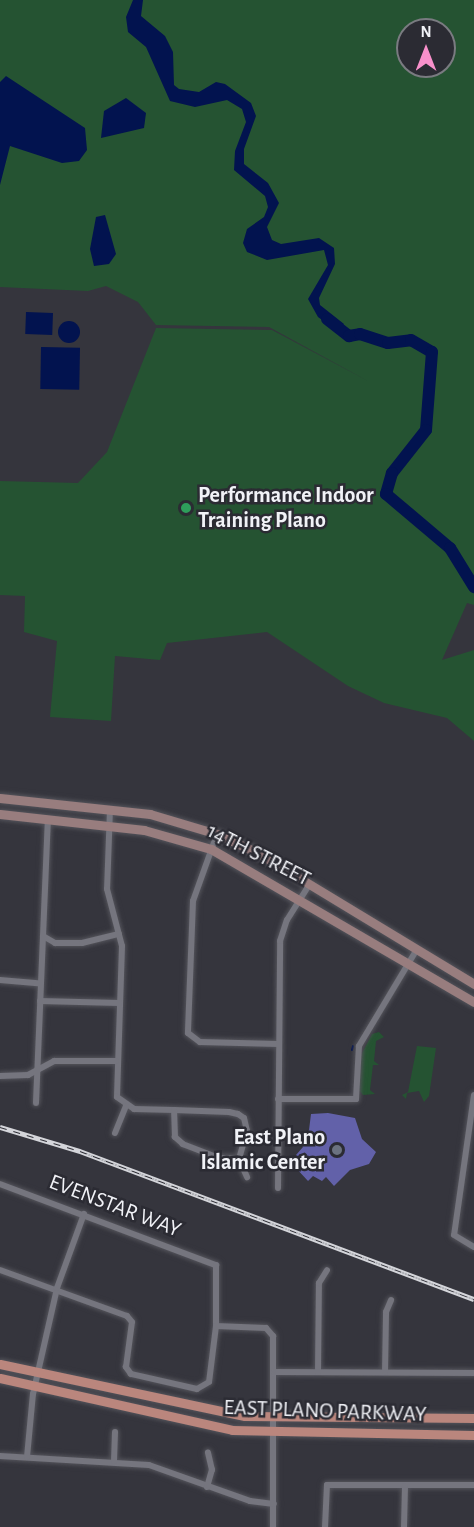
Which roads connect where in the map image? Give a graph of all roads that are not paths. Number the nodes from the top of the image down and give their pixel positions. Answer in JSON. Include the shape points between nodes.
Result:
{"nodes":[{"id":1,"x":0,"y":798,"type":"edge"},
{"id":2,"x":110,"y":809,"type":"junction"},
{"id":3,"x":0,"y":814,"type":"edge"},
{"id":4,"x":48,"y":819,"type":"junction"},
{"id":5,"x":109,"y":825,"type":"junction"},
{"id":6,"x":217,"y":834,"type":"junction"},
{"id":7,"x":211,"y":849,"type":"junction"},
{"id":8,"x":309,"y":885,"type":"junction"},
{"id":9,"x":301,"y":897,"type":"junction"},
{"id":10,"x":119,"y":934,"type":"junction"},
{"id":11,"x":43,"y":936,"type":"junction"},
{"id":12,"x":417,"y":949,"type":"junction"},
{"id":13,"x":407,"y":962,"type":"junction"},
{"id":14,"x":0,"y":980,"type":"edge"},
{"id":15,"x":38,"y":982,"type":"junction"},
{"id":16,"x":474,"y":984,"type":"edge"},
{"id":17,"x":40,"y":1001,"type":"junction"},
{"id":18,"x":474,"y":1002,"type":"edge"},
{"id":19,"x":119,"y":1003,"type":"junction"},
{"id":20,"x":278,"y":1044,"type":"junction"},
{"id":21,"x":116,"y":1060,"type":"junction"},
{"id":22,"x":37,"y":1070,"type":"junction"},
{"id":23,"x":0,"y":1076,"type":"edge"},
{"id":24,"x":474,"y":1095,"type":"edge"},
{"id":25,"x":278,"y":1099,"type":"junction"},
{"id":26,"x":36,"y":1103,"type":"dead end"},
{"id":27,"x":126,"y":1107,"type":"junction"},
{"id":28,"x":174,"y":1110,"type":"junction"},
{"id":29,"x":115,"y":1133,"type":"dead end"},
{"id":30,"x":239,"y":1159,"type":"junction"},
{"id":31,"x":247,"y":1177,"type":"dead end"},
{"id":32,"x":0,"y":1184,"type":"edge"},
{"id":33,"x":278,"y":1188,"type":"dead end"},
{"id":34,"x":84,"y":1214,"type":"junction"},
{"id":35,"x":474,"y":1247,"type":"edge"},
{"id":36,"x":0,"y":1270,"type":"edge"},
{"id":37,"x":327,"y":1270,"type":"dead end"},
{"id":38,"x":57,"y":1288,"type":"junction"},
{"id":39,"x":391,"y":1300,"type":"dead end"},
{"id":40,"x":216,"y":1326,"type":"junction"},
{"id":41,"x":0,"y":1364,"type":"edge"},
{"id":42,"x":38,"y":1372,"type":"junction"},
{"id":43,"x":273,"y":1372,"type":"junction"},
{"id":44,"x":318,"y":1372,"type":"junction"},
{"id":45,"x":385,"y":1372,"type":"junction"},
{"id":46,"x":474,"y":1374,"type":"edge"},
{"id":47,"x":0,"y":1378,"type":"edge"},
{"id":48,"x":34,"y":1386,"type":"junction"},
{"id":49,"x":275,"y":1416,"type":"junction"},
{"id":50,"x":474,"y":1418,"type":"edge"},
{"id":51,"x":115,"y":1432,"type":"dead end"},
{"id":52,"x":275,"y":1432,"type":"junction"},
{"id":53,"x":474,"y":1435,"type":"edge"},
{"id":54,"x":208,"y":1452,"type":"dead end"},
{"id":55,"x":0,"y":1456,"type":"edge"},
{"id":56,"x":27,"y":1457,"type":"junction"},
{"id":57,"x":114,"y":1461,"type":"junction"},
{"id":58,"x":474,"y":1485,"type":"edge"},
{"id":59,"x":405,"y":1486,"type":"junction"},
{"id":60,"x":207,"y":1487,"type":"junction"},
{"id":61,"x":274,"y":1504,"type":"junction"},
{"id":62,"x":273,"y":1527,"type":"edge"},
{"id":63,"x":325,"y":1527,"type":"edge"},
{"id":64,"x":404,"y":1527,"type":"edge"}],
"edges":[{"from":1,"to":2,"type":"main road","name":"14TH STREET"},
{"from":2,"to":5,"type":"street"},
{"from":2,"to":6,"type":"main road","name":"14TH STREET","via":[[162,817]]},
{"from":3,"to":4,"type":"main road","name":"14TH STREET"},
{"from":4,"to":5,"type":"main road","name":"14TH STREET"},
{"from":4,"to":11,"type":"street"},
{"from":5,"to":7,"type":"main road","name":"14TH STREET","via":[[160,833]]},
{"from":5,"to":10,"type":"street","via":[[107,889]]},
{"from":6,"to":7,"type":"street"},
{"from":6,"to":8,"type":"main road","name":"14TH STREET"},
{"from":7,"to":9,"type":"main road","name":"14TH STREET"},
{"from":7,"to":20,"type":"street","via":[[193,901],[188,1014],[192,1038]]},
{"from":8,"to":9,"type":"street"},
{"from":8,"to":12,"type":"main road","name":"14TH STREET"},
{"from":9,"to":13,"type":"main road","name":"14TH STREET"},
{"from":9,"to":20,"type":"street","via":[[280,941]]},
{"from":10,"to":11,"type":"street","via":[[66,944]]},
{"from":10,"to":19,"type":"street"},
{"from":11,"to":15,"type":"street"},
{"from":12,"to":13,"type":"street"},
{"from":12,"to":16,"type":"main road","name":"14TH STREET"},
{"from":13,"to":18,"type":"main road","name":"14TH STREET"},
{"from":13,"to":25,"type":"street","via":[[359,1046],[356,1099]]},
{"from":14,"to":15,"type":"street"},
{"from":15,"to":17,"type":"street"},
{"from":17,"to":19,"type":"street"},
{"from":17,"to":22,"type":"street"},
{"from":19,"to":21,"type":"street"},
{"from":20,"to":25,"type":"street"},
{"from":21,"to":22,"type":"street","via":[[54,1061]]},
{"from":21,"to":27,"type":"street","via":[[117,1097]]},
{"from":22,"to":23,"type":"street","via":[[16,1078]]},
{"from":22,"to":26,"type":"street"},
{"from":24,"to":35,"type":"street","via":[[454,1235]]},
{"from":25,"to":33,"type":"street"},
{"from":27,"to":28,"type":"street"},
{"from":27,"to":29,"type":"street"},
{"from":28,"to":30,"type":"street","via":[[176,1137],[183,1144],[219,1158]]},
{"from":28,"to":30,"type":"street","via":[[229,1112],[244,1118],[247,1131]]},
{"from":30,"to":31,"type":"street"},
{"from":32,"to":34,"type":"street","name":"EVENSTAR WAY"},
{"from":34,"to":38,"type":"street"},
{"from":34,"to":40,"type":"street","name":"EVENSTAR WAY","via":[[216,1265]]},
{"from":36,"to":38,"type":"street"},
{"from":37,"to":44,"type":"street","via":[[319,1282]]},
{"from":38,"to":40,"type":"street","via":[[132,1322],[126,1367],[131,1374],[205,1388]]},
{"from":38,"to":42,"type":"street"},
{"from":39,"to":45,"type":"street","via":[[386,1312]]},
{"from":40,"to":43,"type":"street","via":[[271,1330]]},
{"from":41,"to":42,"type":"main road","name":"EAST PLANO PARKWAY"},
{"from":42,"to":48,"type":"street"},
{"from":42,"to":49,"type":"main road","name":"EAST PLANO PARKWAY","via":[[211,1411]]},
{"from":43,"to":44,"type":"street"},
{"from":43,"to":49,"type":"street"},
{"from":44,"to":45,"type":"street"},
{"from":45,"to":46,"type":"street"},
{"from":47,"to":48,"type":"main road","name":"EAST PLANO PARKWAY"},
{"from":48,"to":52,"type":"main road","name":"EAST PLANO PARKWAY","via":[[220,1428]]},
{"from":48,"to":56,"type":"street"},
{"from":49,"to":50,"type":"main road","name":"EAST PLANO PARKWAY"},
{"from":49,"to":52,"type":"street"},
{"from":51,"to":57,"type":"street"},
{"from":52,"to":53,"type":"main road","name":"EAST PLANO PARKWAY"},
{"from":52,"to":61,"type":"street"},
{"from":54,"to":60,"type":"street","via":[[213,1470]]},
{"from":55,"to":56,"type":"street"},
{"from":56,"to":57,"type":"street"},
{"from":57,"to":60,"type":"street","via":[[165,1468]]},
{"from":58,"to":59,"type":"street"},
{"from":59,"to":63,"type":"street","via":[[327,1485]]},
{"from":59,"to":64,"type":"street"},
{"from":60,"to":61,"type":"street"},
{"from":61,"to":62,"type":"street"}]}
